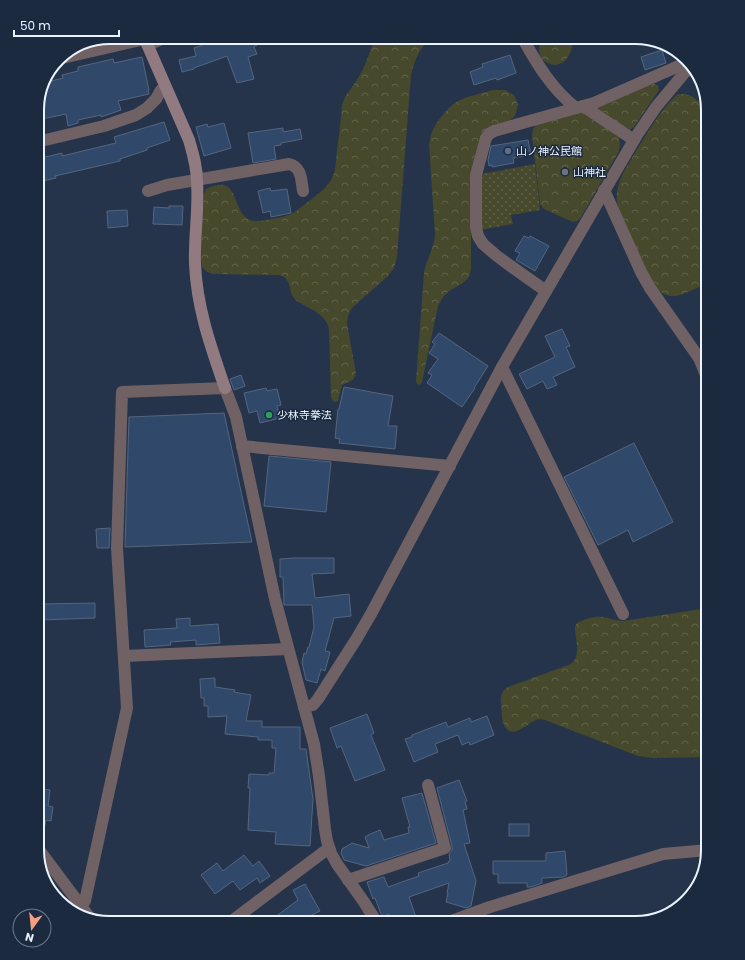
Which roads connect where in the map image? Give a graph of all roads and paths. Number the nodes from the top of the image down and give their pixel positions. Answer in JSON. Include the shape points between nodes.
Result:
{"nodes":[{"id":1,"x":127,"y":44,"type":"edge"},
{"id":2,"x":148,"y":44,"type":"edge"},
{"id":3,"x":526,"y":44,"type":"edge"},
{"id":4,"x":72,"y":56,"type":"edge"},
{"id":5,"x":684,"y":65,"type":"edge"},
{"id":6,"x":687,"y":69,"type":"edge"},
{"id":7,"x":166,"y":88,"type":"junction"},
{"id":8,"x":579,"y":107,"type":"junction"},
{"id":9,"x":44,"y":140,"type":"edge"},
{"id":10,"x":634,"y":140,"type":"junction"},
{"id":11,"x":197,"y":179,"type":"junction"},
{"id":12,"x":604,"y":190,"type":"junction"},
{"id":13,"x":303,"y":191,"type":"dead end"},
{"id":14,"x":148,"y":192,"type":"dead end"},
{"id":15,"x":546,"y":291,"type":"junction"},
{"id":16,"x":701,"y":352,"type":"edge"},
{"id":17,"x":502,"y":367,"type":"junction"},
{"id":18,"x":226,"y":388,"type":"junction"},
{"id":19,"x":242,"y":446,"type":"junction"},
{"id":20,"x":450,"y":466,"type":"junction"},
{"id":21,"x":623,"y":614,"type":"dead end"},
{"id":22,"x":288,"y":649,"type":"junction"},
{"id":23,"x":124,"y":656,"type":"junction"},
{"id":24,"x":304,"y":707,"type":"junction"},
{"id":25,"x":428,"y":786,"type":"dead end"},
{"id":26,"x":329,"y":848,"type":"junction"},
{"id":27,"x":701,"y":851,"type":"edge"},
{"id":28,"x":45,"y":857,"type":"edge"},
{"id":29,"x":348,"y":880,"type":"junction"},
{"id":30,"x":80,"y":905,"type":"junction"},
{"id":31,"x":84,"y":911,"type":"edge"},
{"id":32,"x":238,"y":916,"type":"edge"},
{"id":33,"x":372,"y":916,"type":"edge"},
{"id":34,"x":465,"y":916,"type":"edge"}],
"edges":[{"from":1,"to":4,"type":"street"},
{"from":2,"to":7,"type":"street"},
{"from":3,"to":8,"type":"street","via":[[541,71],[562,96]]},
{"from":5,"to":8,"type":"street"},
{"from":6,"to":10,"type":"street","via":[[656,107]]},
{"from":7,"to":9,"type":"street","via":[[161,90],[147,108],[136,115],[104,126]]},
{"from":7,"to":11,"type":"street","via":[[189,140]]},
{"from":8,"to":10,"type":"street"},
{"from":8,"to":15,"type":"street","via":[[489,134],[484,143],[476,175],[478,236],[497,256]]},
{"from":10,"to":12,"type":"street"},
{"from":11,"to":13,"type":"street","via":[[289,164],[298,168]]},
{"from":11,"to":14,"type":"street"},
{"from":11,"to":18,"type":"street","via":[[197,284],[204,325]]},
{"from":12,"to":15,"type":"street"},
{"from":12,"to":16,"type":"street","via":[[650,288]]},
{"from":15,"to":17,"type":"street"},
{"from":17,"to":20,"type":"street"},
{"from":17,"to":21,"type":"street"},
{"from":18,"to":19,"type":"street"},
{"from":18,"to":23,"type":"street","via":[[122,392],[117,548]]},
{"from":19,"to":20,"type":"street"},
{"from":19,"to":22,"type":"street"},
{"from":20,"to":24,"type":"street","via":[[357,638],[318,699],[313,705]]},
{"from":22,"to":23,"type":"street"},
{"from":22,"to":24,"type":"street"},
{"from":23,"to":30,"type":"street","via":[[127,708],[85,901]]},
{"from":24,"to":26,"type":"street","via":[[317,760]]},
{"from":25,"to":29,"type":"street","via":[[445,848]]},
{"from":26,"to":29,"type":"street"},
{"from":26,"to":32,"type":"street"},
{"from":27,"to":34,"type":"street","via":[[663,854]]},
{"from":28,"to":30,"type":"street"},
{"from":29,"to":33,"type":"street"},
{"from":30,"to":31,"type":"street"}]}
